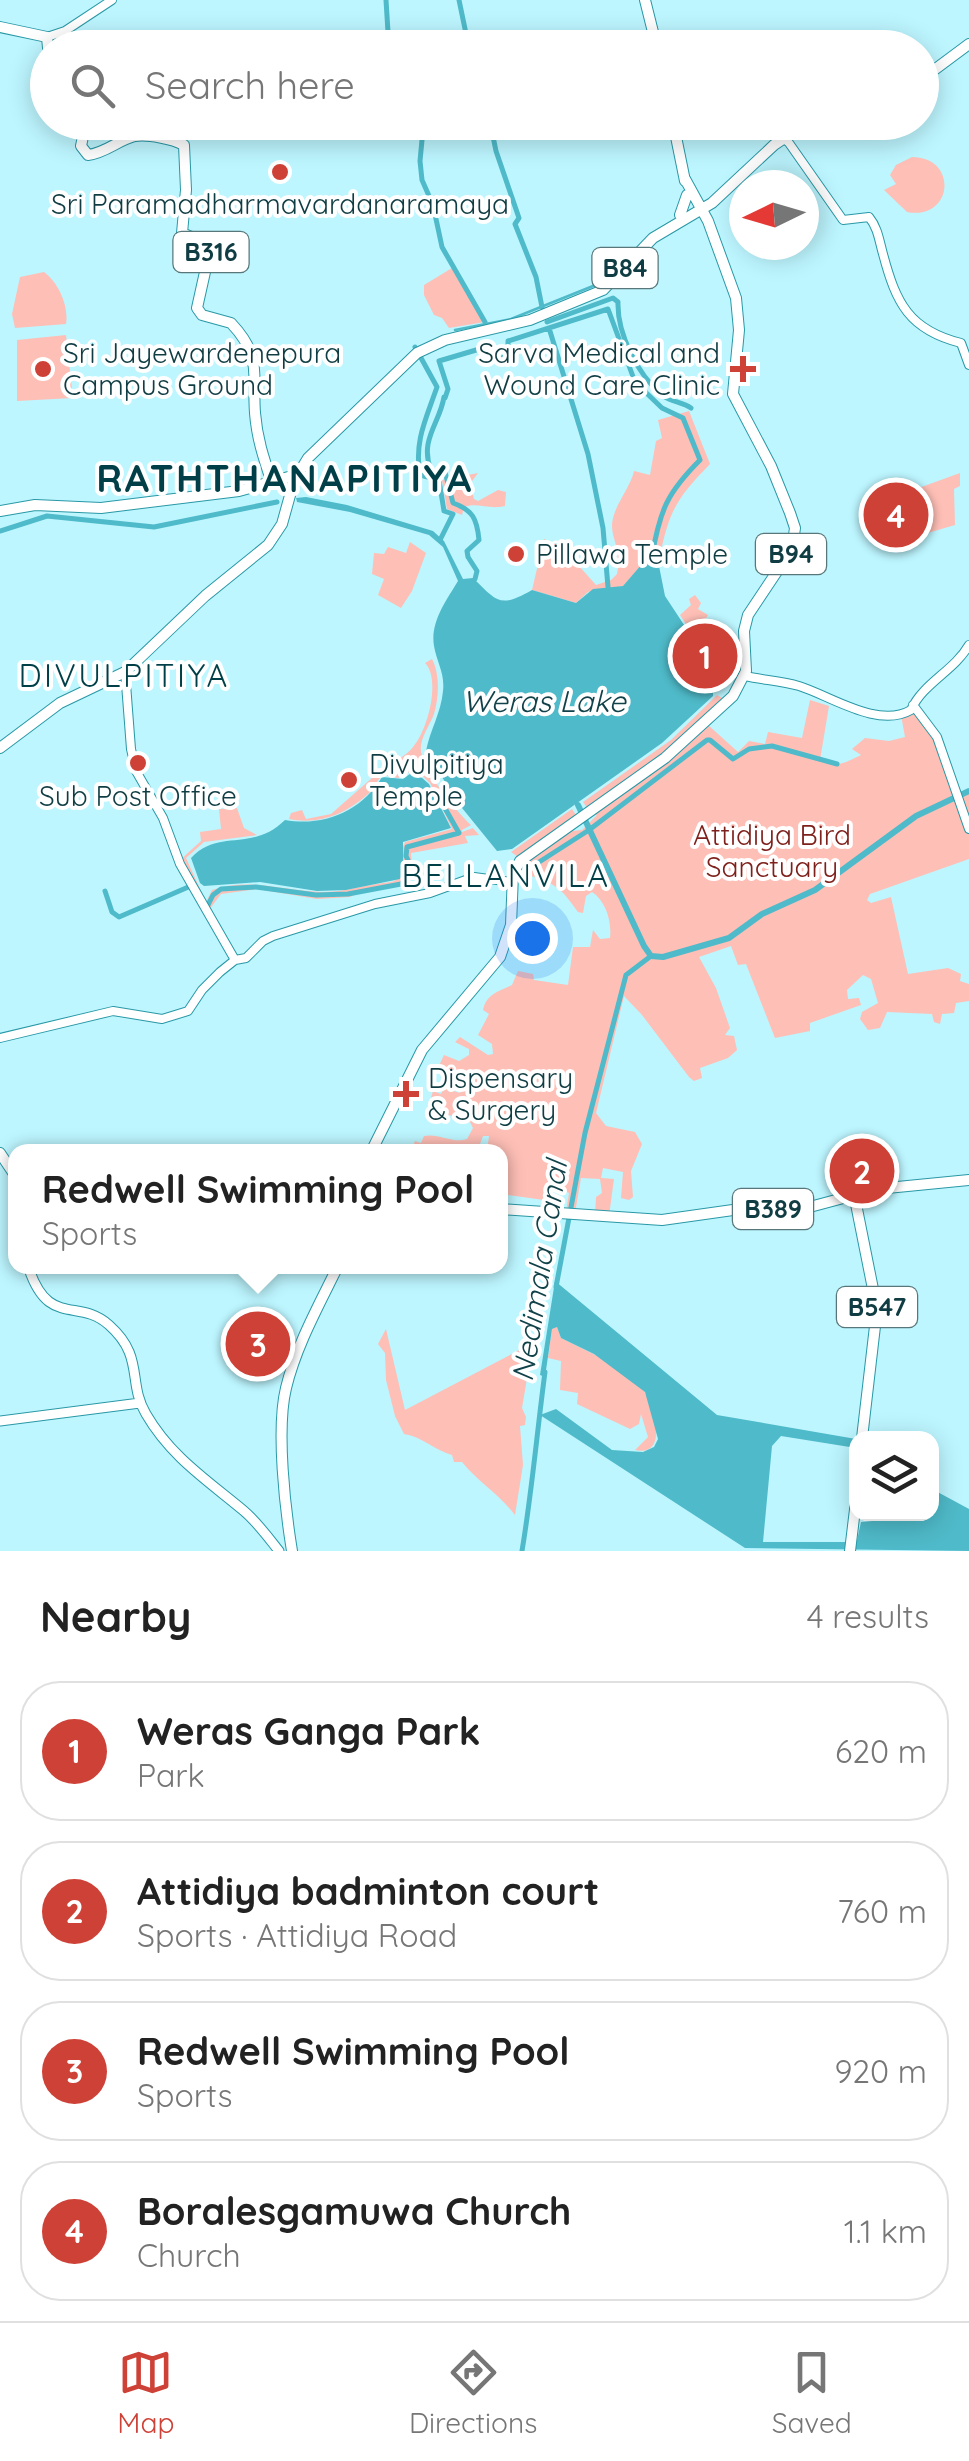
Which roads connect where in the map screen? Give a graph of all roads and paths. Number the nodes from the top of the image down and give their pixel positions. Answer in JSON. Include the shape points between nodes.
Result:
{"nodes":[{"id":1,"x":112,"y":0,"type":"edge"},
{"id":2,"x":645,"y":0,"type":"edge"},
{"id":3,"x":0,"y":27,"type":"edge"},
{"id":4,"x":65,"y":30,"type":"edge"},
{"id":5,"x":652,"y":30,"type":"edge"},
{"id":6,"x":30,"y":36,"type":"edge"},
{"id":7,"x":969,"y":47,"type":"edge"},
{"id":8,"x":939,"y":69,"type":"edge"},
{"id":9,"x":82,"y":140,"type":"edge"},
{"id":10,"x":127,"y":140,"type":"edge"},
{"id":11,"x":167,"y":140,"type":"edge"},
{"id":12,"x":677,"y":140,"type":"edge"},
{"id":13,"x":777,"y":140,"type":"edge"},
{"id":14,"x":784,"y":140,"type":"edge"},
{"id":15,"x":690,"y":194,"type":"junction"},
{"id":16,"x":703,"y":212,"type":"junction"},
{"id":17,"x":681,"y":218,"type":"junction"},
{"id":18,"x":969,"y":365,"type":"edge"},
{"id":19,"x":288,"y":478,"type":"junction"},
{"id":20,"x":0,"y":510,"type":"edge"},
{"id":21,"x":969,"y":646,"type":"edge"},
{"id":22,"x":124,"y":670,"type":"junction"},
{"id":23,"x":745,"y":676,"type":"junction"},
{"id":24,"x":913,"y":705,"type":"junction"},
{"id":25,"x":0,"y":745,"type":"edge"},
{"id":26,"x":969,"y":829,"type":"edge"},
{"id":27,"x":512,"y":882,"type":"junction"},
{"id":28,"x":236,"y":960,"type":"junction"},
{"id":29,"x":0,"y":1038,"type":"edge"},
{"id":30,"x":375,"y":1144,"type":"edge"},
{"id":31,"x":969,"y":1180,"type":"edge"},
{"id":32,"x":854,"y":1194,"type":"junction"},
{"id":33,"x":508,"y":1209,"type":"edge"},
{"id":34,"x":31,"y":1274,"type":"edge"},
{"id":35,"x":334,"y":1274,"type":"edge"},
{"id":36,"x":140,"y":1402,"type":"junction"},
{"id":37,"x":0,"y":1421,"type":"edge"},
{"id":38,"x":863,"y":1431,"type":"edge"},
{"id":39,"x":854,"y":1521,"type":"edge"},
{"id":40,"x":279,"y":1551,"type":"edge"},
{"id":41,"x":292,"y":1551,"type":"edge"},
{"id":42,"x":850,"y":1551,"type":"edge"}],
"edges":[{"from":1,"to":4,"type":"street"},
{"from":2,"to":5,"type":"main road"},
{"from":3,"to":6,"type":"main road"},
{"from":7,"to":8,"type":"main road"},
{"from":9,"to":10,"type":"main road","number":"B316","via":[[88,154]]},
{"from":11,"to":19,"type":"main road","number":"B316","via":[[184,146],[182,233],[211,246],[197,308],[231,323],[256,364],[260,450]]},
{"from":12,"to":15,"type":"main road","number":"B94"},
{"from":13,"to":16,"type":"main road","number":"B84"},
{"from":14,"to":18,"type":"street","via":[[843,220],[869,217],[908,314],[939,339],[960,343]]},
{"from":15,"to":16,"type":"main road","number":"B94"},
{"from":15,"to":17,"type":"main road"},
{"from":16,"to":17,"type":"main road","number":"B84"},
{"from":16,"to":23,"type":"main road","number":"B94","via":[[739,308],[732,394],[795,528],[788,558],[748,615]]},
{"from":17,"to":19,"type":"main road","number":"B84","via":[[594,296],[420,349]]},
{"from":19,"to":20,"type":"main road","via":[[239,491],[100,508]]},
{"from":19,"to":22,"type":"main road","number":"B84","via":[[279,522],[265,542]]},
{"from":19,"to":22,"type":"main road","number":"B84","via":[[286,516],[273,540]]},
{"from":21,"to":24,"type":"street"},
{"from":22,"to":25,"type":"main road","number":"B84","via":[[40,714]]},
{"from":22,"to":28,"type":"street","via":[[136,772]]},
{"from":23,"to":24,"type":"street","via":[[802,687],[869,712],[900,715]]},
{"from":23,"to":27,"type":"main road","via":[[686,741],[524,856]]},
{"from":24,"to":26,"type":"street","via":[[937,737]]},
{"from":27,"to":28,"type":"street","via":[[465,880],[375,904],[272,936]]},
{"from":27,"to":30,"type":"main road","via":[[500,957],[422,1050]]},
{"from":28,"to":29,"type":"street","via":[[188,1011],[162,1019],[113,1011]]},
{"from":31,"to":32,"type":"main road","number":"B389"},
{"from":32,"to":33,"type":"main road","number":"B389","via":[[806,1208],[662,1220]]},
{"from":32,"to":38,"type":"main road","number":"B547","via":[[877,1309]]},
{"from":34,"to":36,"type":"main road","via":[[53,1305],[95,1316],[121,1338],[134,1358]]},
{"from":35,"to":41,"type":"main road","via":[[283,1403]]},
{"from":36,"to":37,"type":"main road"},
{"from":36,"to":40,"type":"main road","via":[[181,1461],[244,1512]]},
{"from":39,"to":42,"type":"main road"}]}
